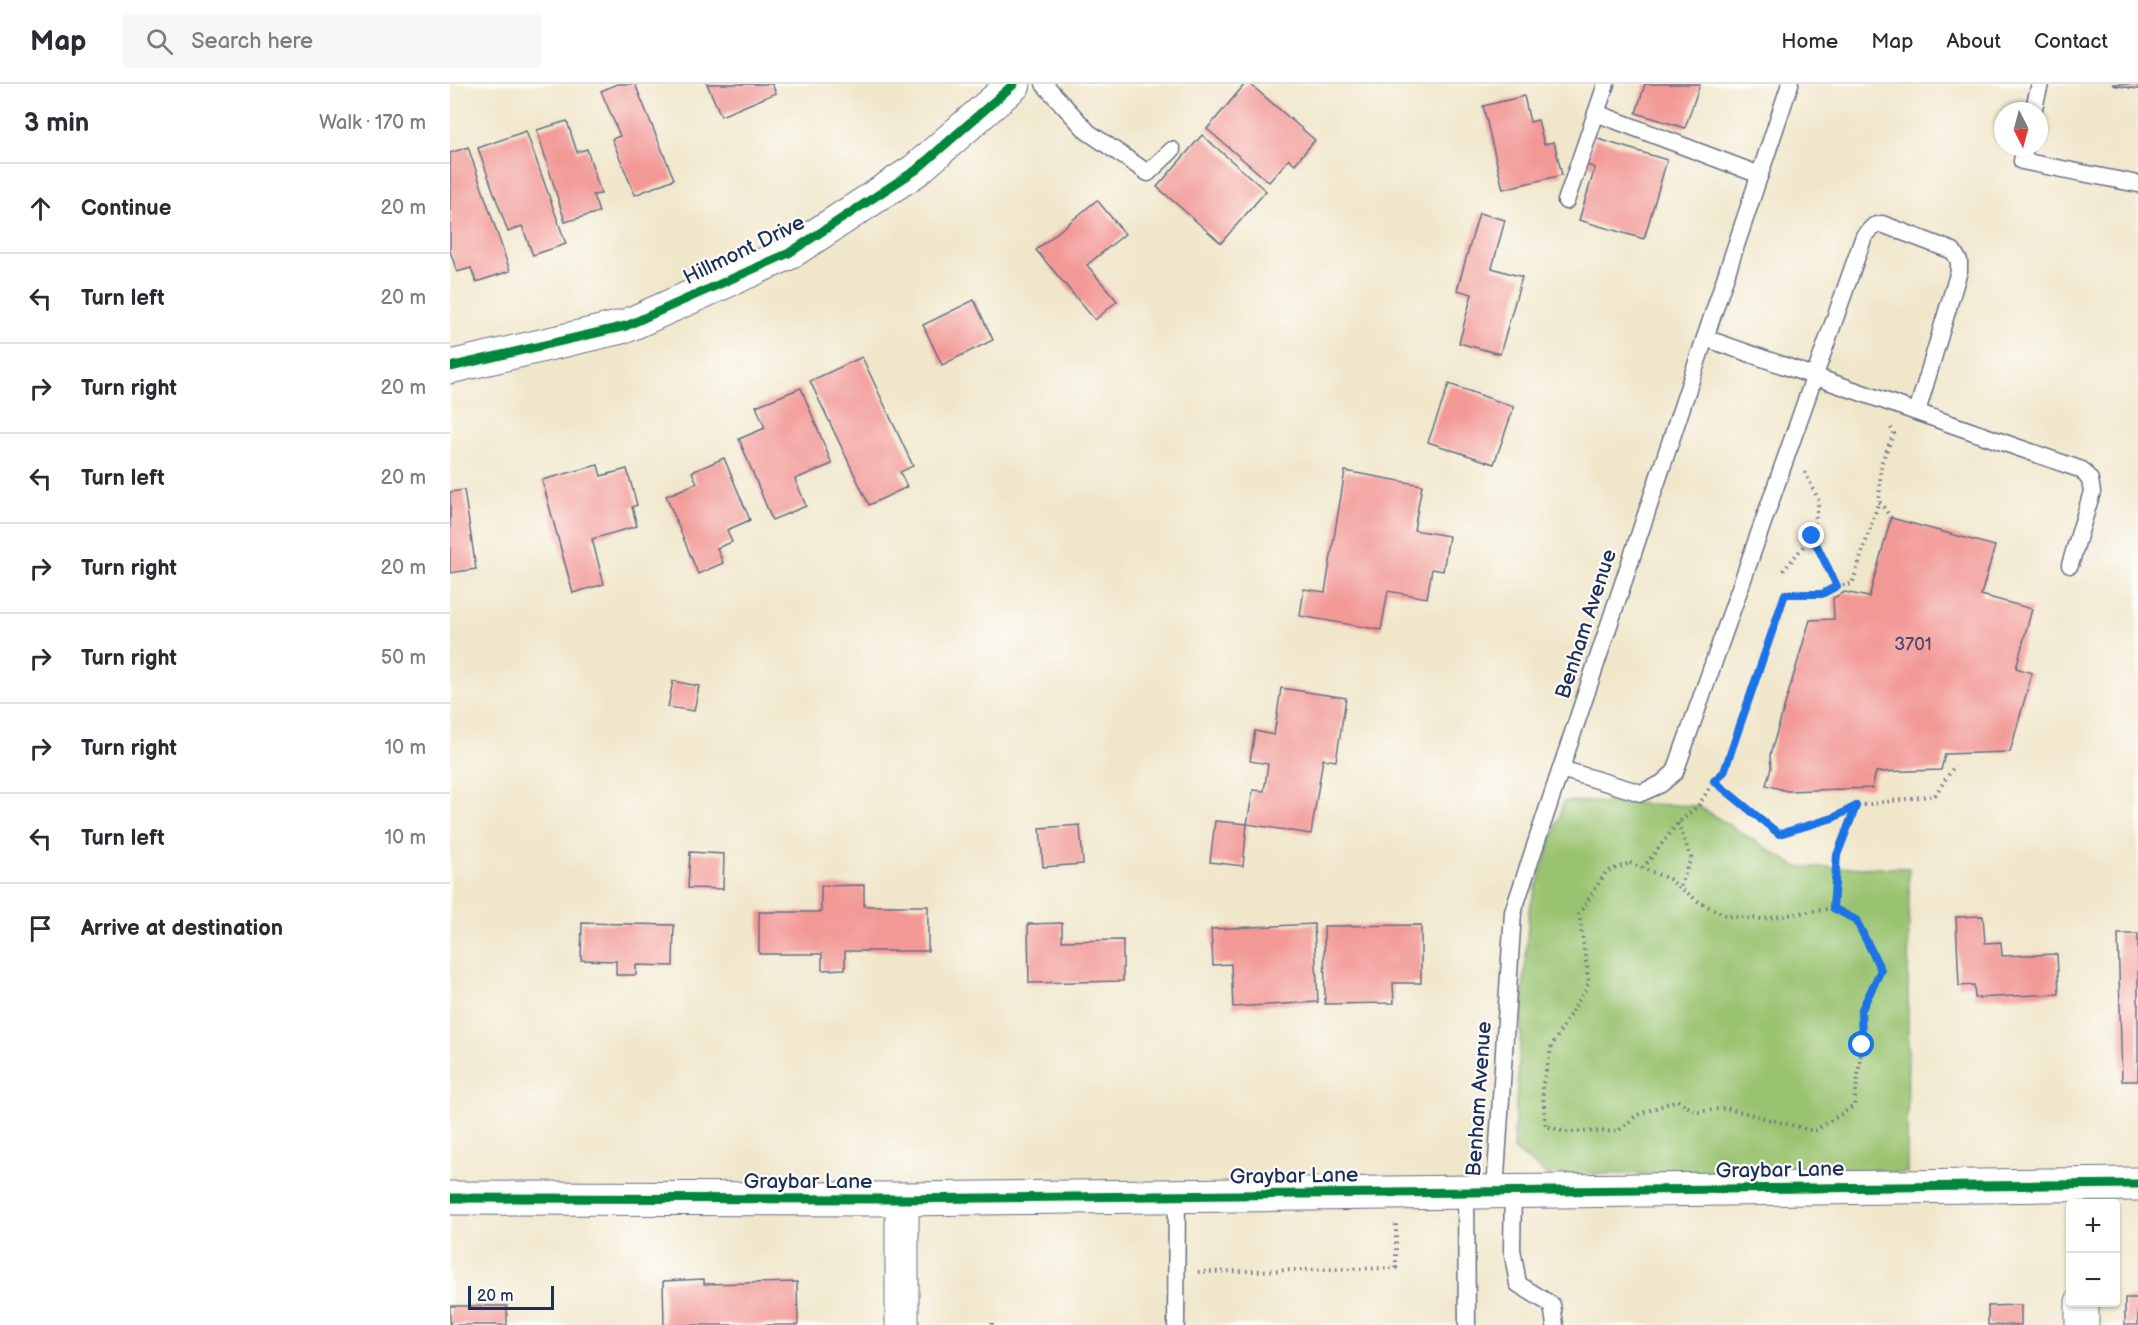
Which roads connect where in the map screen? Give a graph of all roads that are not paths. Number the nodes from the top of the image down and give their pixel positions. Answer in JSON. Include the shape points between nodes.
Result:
{"nodes":[{"id":1,"x":1014,"y":84,"type":"edge"},
{"id":2,"x":1044,"y":84,"type":"edge"},
{"id":3,"x":1606,"y":84,"type":"edge"},
{"id":4,"x":1790,"y":84,"type":"edge"},
{"id":5,"x":2040,"y":84,"type":"edge"},
{"id":6,"x":2036,"y":102,"type":"edge"},
{"id":7,"x":1596,"y":113,"type":"junction"},
{"id":8,"x":1172,"y":150,"type":"dead end"},
{"id":9,"x":2023,"y":156,"type":"edge"},
{"id":10,"x":1760,"y":175,"type":"junction"},
{"id":11,"x":2138,"y":184,"type":"edge"},
{"id":12,"x":1566,"y":201,"type":"dead end"},
{"id":13,"x":1705,"y":338,"type":"junction"},
{"id":14,"x":450,"y":367,"type":"edge"},
{"id":15,"x":1814,"y":376,"type":"junction"},
{"id":16,"x":1917,"y":412,"type":"junction"},
{"id":17,"x":2070,"y":565,"type":"dead end"},
{"id":18,"x":1561,"y":769,"type":"junction"},
{"id":19,"x":2138,"y":1184,"type":"edge"},
{"id":20,"x":1491,"y":1191,"type":"junction"},
{"id":21,"x":2081,"y":1194,"type":"edge"},
{"id":22,"x":1177,"y":1195,"type":"junction"},
{"id":23,"x":450,"y":1198,"type":"edge"},
{"id":24,"x":902,"y":1199,"type":"junction"},
{"id":25,"x":2082,"y":1307,"type":"edge"},
{"id":26,"x":902,"y":1325,"type":"edge"},
{"id":27,"x":1176,"y":1325,"type":"edge"},
{"id":28,"x":1467,"y":1325,"type":"edge"},
{"id":29,"x":1555,"y":1325,"type":"edge"},
{"id":30,"x":2082,"y":1325,"type":"edge"}],
"edges":[{"from":1,"to":14,"type":"street","name":"Hillmont Drive","via":[[916,170],[789,253],[627,326]]},
{"from":2,"to":8,"type":"lane","via":[[1088,132],[1148,173]]},
{"from":3,"to":7,"type":"lane"},
{"from":4,"to":10,"type":"lane","name":"Benham Avenue"},
{"from":5,"to":6,"type":"lane"},
{"from":7,"to":10,"type":"lane"},
{"from":7,"to":12,"type":"lane"},
{"from":9,"to":11,"type":"lane","via":[[2022,161]]},
{"from":10,"to":13,"type":"lane","name":"Benham Avenue"},
{"from":13,"to":15,"type":"lane"},
{"from":13,"to":18,"type":"lane","name":"Benham Avenue"},
{"from":15,"to":16,"type":"lane"},
{"from":15,"to":16,"type":"lane","via":[[1864,236],[1882,224],[1953,251],[1959,261]]},
{"from":15,"to":18,"type":"lane","via":[[1675,772],[1641,793]]},
{"from":16,"to":17,"type":"lane","via":[[2082,470],[2090,480],[2092,492]]},
{"from":18,"to":20,"type":"lane","name":"Benham Avenue","via":[[1513,912]]},
{"from":19,"to":21,"type":"street","name":"Graybar Lane"},
{"from":20,"to":21,"type":"street","name":"Graybar Lane"},
{"from":20,"to":22,"type":"street","name":"Graybar Lane"},
{"from":20,"to":28,"type":"lane"},
{"from":20,"to":29,"type":"lane","via":[[1512,1249],[1518,1284],[1552,1305]]},
{"from":22,"to":24,"type":"street","name":"Graybar Lane"},
{"from":22,"to":27,"type":"lane"},
{"from":23,"to":24,"type":"street","name":"Graybar Lane"},
{"from":24,"to":26,"type":"street"},
{"from":25,"to":30,"type":"street"}]}
